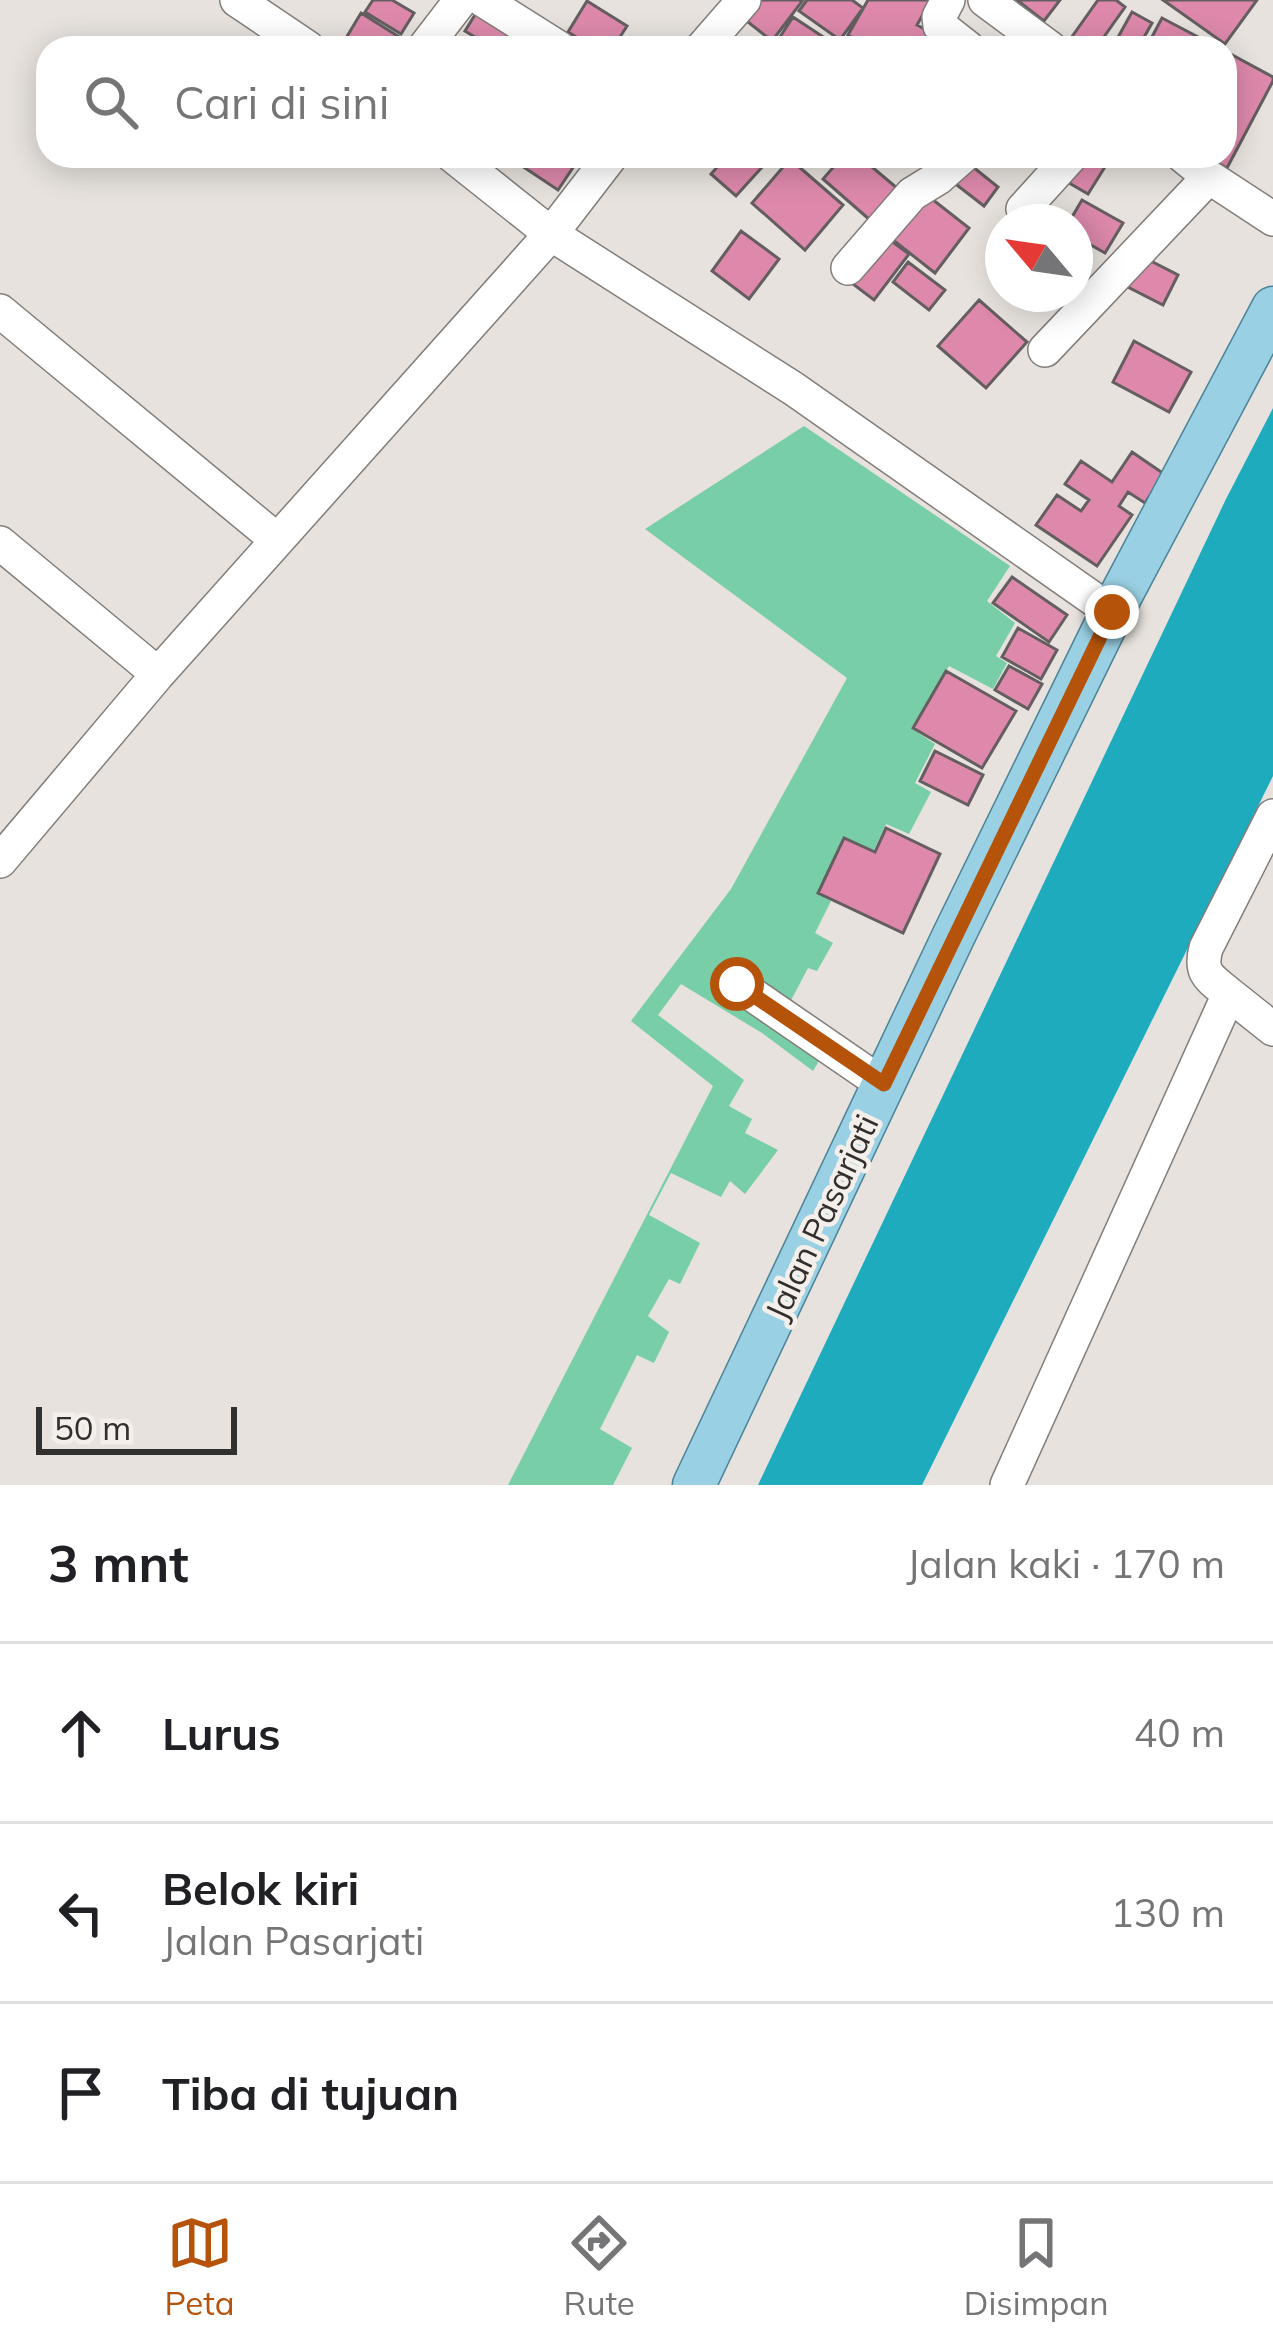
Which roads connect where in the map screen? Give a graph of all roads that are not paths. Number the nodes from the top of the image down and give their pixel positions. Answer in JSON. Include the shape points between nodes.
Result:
{"nodes":[{"id":1,"x":237,"y":0,"type":"edge"},
{"id":2,"x":461,"y":0,"type":"edge"},
{"id":3,"x":483,"y":0,"type":"edge"},
{"id":4,"x":744,"y":0,"type":"edge"},
{"id":5,"x":947,"y":0,"type":"edge"},
{"id":6,"x":997,"y":9,"type":"edge"},
{"id":7,"x":290,"y":36,"type":"edge"},
{"id":8,"x":433,"y":36,"type":"edge"},
{"id":9,"x":540,"y":36,"type":"edge"},
{"id":10,"x":712,"y":36,"type":"edge"},
{"id":11,"x":953,"y":36,"type":"edge"},
{"id":12,"x":1033,"y":36,"type":"edge"},
{"id":13,"x":468,"y":168,"type":"edge"},
{"id":14,"x":602,"y":168,"type":"edge"},
{"id":15,"x":949,"y":168,"type":"edge"},
{"id":16,"x":1060,"y":168,"type":"edge"},
{"id":17,"x":1194,"y":168,"type":"edge"},
{"id":18,"x":1199,"y":168,"type":"edge"},
{"id":19,"x":1027,"y":204,"type":"edge"},
{"id":20,"x":1273,"y":219,"type":"edge"},
{"id":21,"x":550,"y":234,"type":"junction"},
{"id":22,"x":848,"y":268,"type":"dead end"},
{"id":23,"x":1273,"y":308,"type":"edge"},
{"id":24,"x":0,"y":311,"type":"edge"},
{"id":25,"x":1045,"y":350,"type":"dead end"},
{"id":26,"x":277,"y":540,"type":"junction"},
{"id":27,"x":0,"y":543,"type":"edge"},
{"id":28,"x":1112,"y":612,"type":"junction"},
{"id":29,"x":158,"y":674,"type":"junction"},
{"id":30,"x":1272,"y":822,"type":"edge"},
{"id":31,"x":0,"y":861,"type":"edge"},
{"id":32,"x":737,"y":984,"type":"dead end"},
{"id":33,"x":1229,"y":994,"type":"junction"},
{"id":34,"x":1273,"y":1028,"type":"edge"},
{"id":35,"x":884,"y":1084,"type":"junction"},
{"id":36,"x":694,"y":1485,"type":"edge"},
{"id":37,"x":1007,"y":1485,"type":"edge"}],
"edges":[{"from":1,"to":7,"type":"street"},
{"from":2,"to":8,"type":"street"},
{"from":3,"to":9,"type":"street"},
{"from":4,"to":10,"type":"street"},
{"from":5,"to":11,"type":"street","via":[[940,26]]},
{"from":6,"to":12,"type":"street"},
{"from":13,"to":21,"type":"street"},
{"from":14,"to":21,"type":"street"},
{"from":15,"to":22,"type":"street","via":[[913,194]]},
{"from":16,"to":19,"type":"street"},
{"from":17,"to":25,"type":"street"},
{"from":18,"to":20,"type":"street"},
{"from":21,"to":26,"type":"street"},
{"from":21,"to":28,"type":"street","via":[[794,389]]},
{"from":23,"to":28,"type":"main road","name":"Jalan Pasarjati"},
{"from":24,"to":26,"type":"street"},
{"from":26,"to":29,"type":"street"},
{"from":27,"to":29,"type":"street"},
{"from":28,"to":35,"type":"main road","name":"Jalan Pasarjati"},
{"from":29,"to":31,"type":"street"},
{"from":30,"to":33,"type":"street","via":[[1202,963]]},
{"from":32,"to":35,"type":"street"},
{"from":33,"to":34,"type":"street"},
{"from":33,"to":37,"type":"street"},
{"from":35,"to":36,"type":"main road","name":"Jalan Pasarjati"}]}
